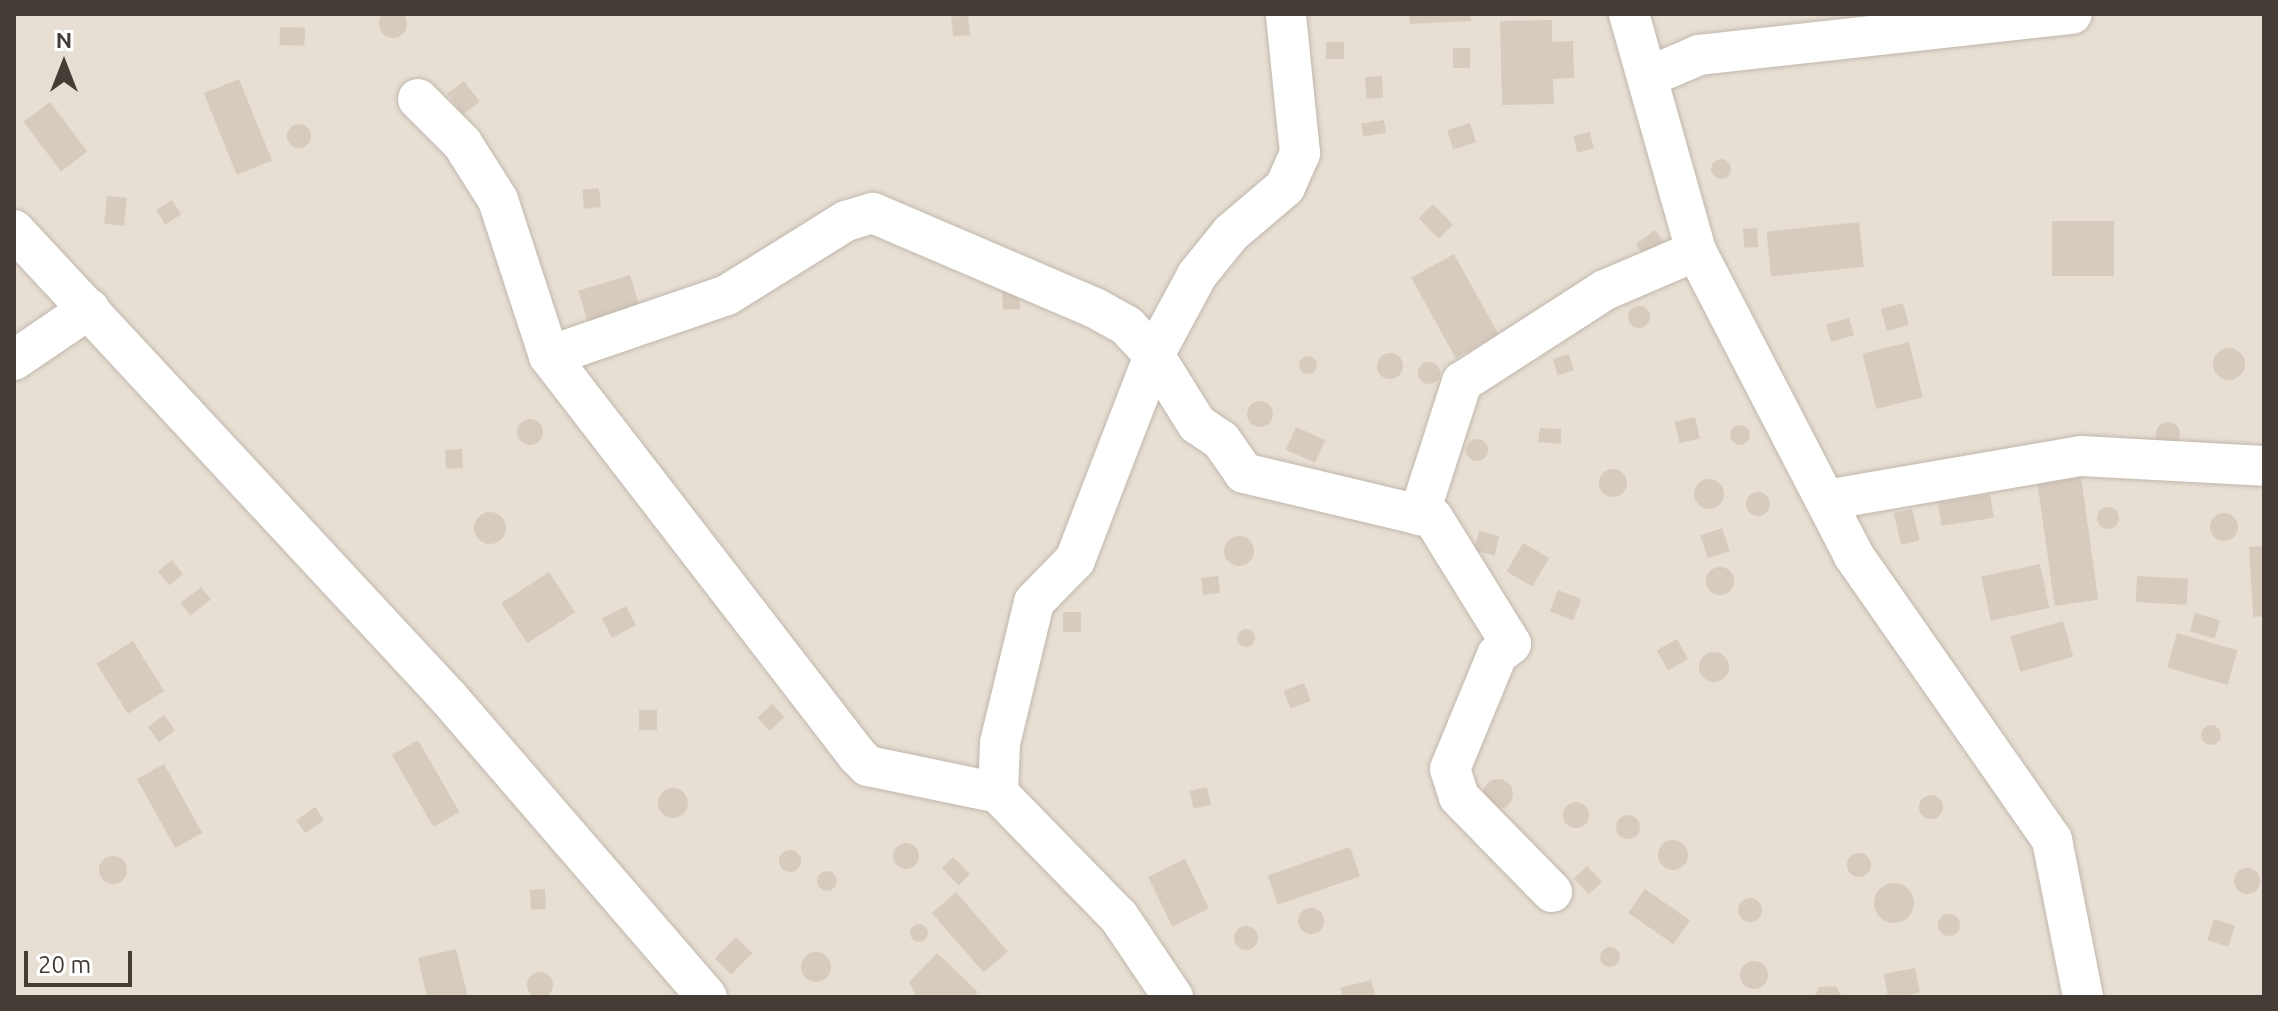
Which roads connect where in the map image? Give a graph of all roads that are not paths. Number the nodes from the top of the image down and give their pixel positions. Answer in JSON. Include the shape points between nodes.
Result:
{"nodes":[{"id":1,"x":1286,"y":14,"type":"edge"},
{"id":2,"x":1629,"y":14,"type":"edge"},
{"id":3,"x":2072,"y":14,"type":"edge"},
{"id":4,"x":1648,"y":77,"type":"junction"},
{"id":5,"x":418,"y":99,"type":"dead end"},
{"id":6,"x":14,"y":230,"type":"edge"},
{"id":7,"x":1696,"y":251,"type":"junction"},
{"id":8,"x":89,"y":309,"type":"junction"},
{"id":9,"x":1154,"y":355,"type":"junction"},
{"id":10,"x":549,"y":356,"type":"junction"},
{"id":11,"x":14,"y":360,"type":"edge"},
{"id":12,"x":2264,"y":466,"type":"edge"},
{"id":13,"x":1826,"y":500,"type":"junction"},
{"id":14,"x":1419,"y":515,"type":"junction"},
{"id":15,"x":998,"y":793,"type":"junction"},
{"id":16,"x":1552,"y":892,"type":"dead end"},
{"id":17,"x":707,"y":997,"type":"edge"},
{"id":18,"x":1173,"y":997,"type":"edge"},
{"id":19,"x":2083,"y":997,"type":"edge"}],
"edges":[{"from":1,"to":9,"type":"street","via":[[1300,153],[1285,187],[1231,233],[1197,275]]},
{"from":2,"to":4,"type":"street"},
{"from":3,"to":4,"type":"street","via":[[1699,55]]},
{"from":4,"to":7,"type":"street"},
{"from":5,"to":10,"type":"street","via":[[462,143],[498,200]]},
{"from":6,"to":8,"type":"street"},
{"from":7,"to":13,"type":"street"},
{"from":7,"to":14,"type":"street","via":[[1605,290],[1462,382]]},
{"from":8,"to":11,"type":"street"},
{"from":8,"to":17,"type":"street","via":[[448,697]]},
{"from":9,"to":10,"type":"street","via":[[1127,326],[1095,308],[873,213],[846,221],[727,295]]},
{"from":9,"to":14,"type":"street","via":[[1197,424],[1221,440],[1244,473]]},
{"from":9,"to":15,"type":"street","via":[[1075,560],[1034,602],[1000,743]]},
{"from":10,"to":15,"type":"street","via":[[868,766]]},
{"from":12,"to":13,"type":"street","via":[[2081,456]]},
{"from":13,"to":19,"type":"street","via":[[1854,556],[2052,840]]},
{"from":14,"to":16,"type":"street","via":[[1433,518],[1511,644],[1497,655],[1456,745],[1450,769],[1459,797]]},
{"from":15,"to":18,"type":"street","via":[[1119,917]]}]}
